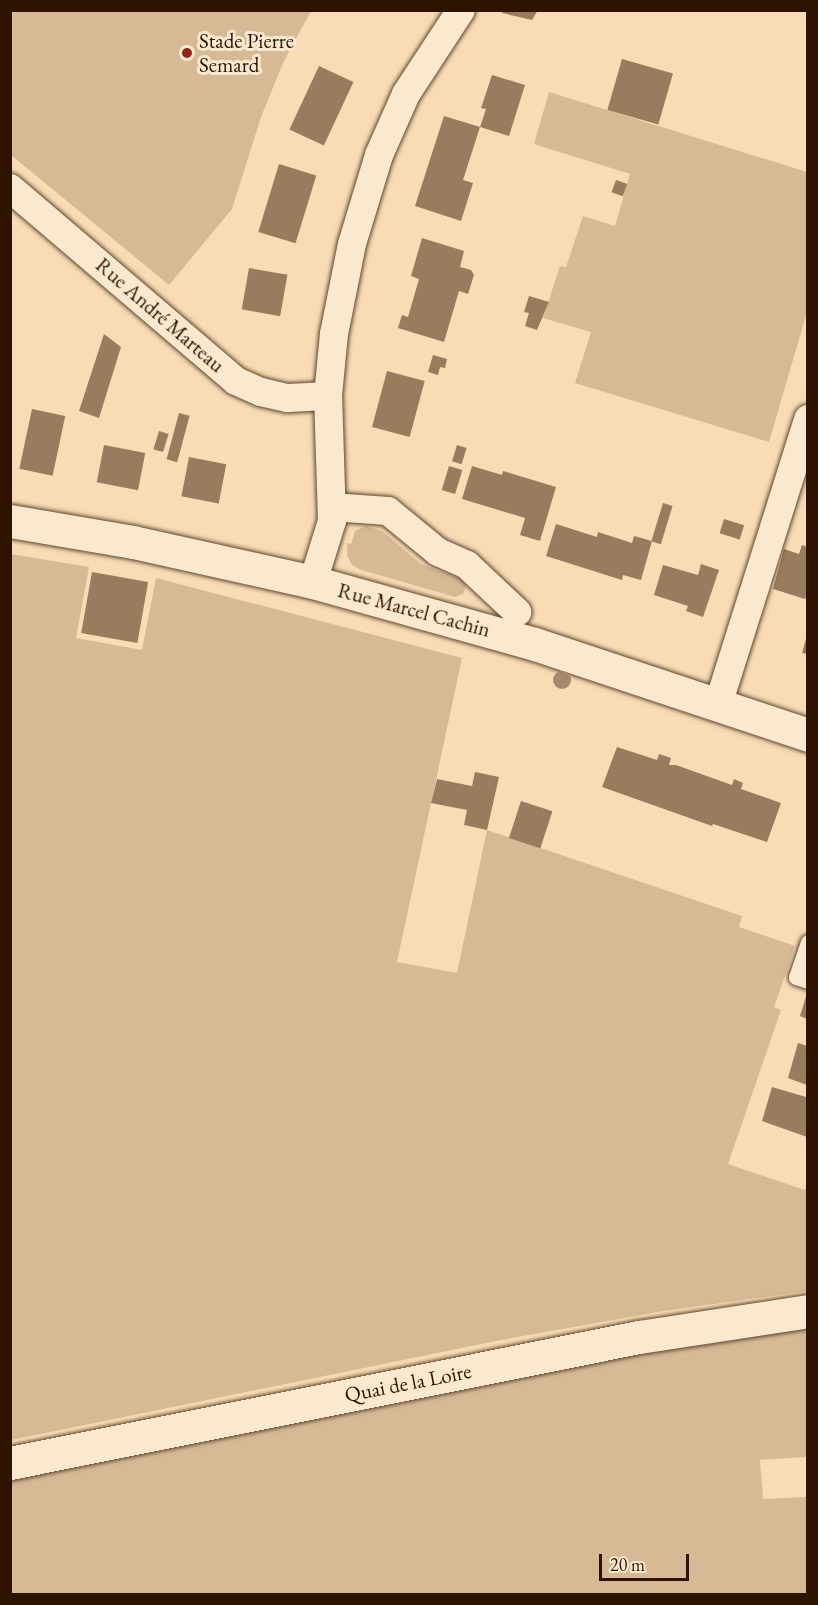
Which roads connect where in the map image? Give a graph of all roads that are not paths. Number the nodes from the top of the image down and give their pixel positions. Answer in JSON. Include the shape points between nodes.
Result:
{"nodes":[{"id":1,"x":461,"y":10,"type":"edge"},
{"id":2,"x":10,"y":188,"type":"edge"},
{"id":3,"x":328,"y":396,"type":"junction"},
{"id":4,"x":807,"y":419,"type":"edge"},
{"id":5,"x":332,"y":507,"type":"junction"},
{"id":6,"x":10,"y":520,"type":"edge"},
{"id":7,"x":313,"y":582,"type":"junction"},
{"id":8,"x":517,"y":612,"type":"dead end"},
{"id":9,"x":718,"y":705,"type":"junction"},
{"id":10,"x":807,"y":735,"type":"edge"},
{"id":11,"x":807,"y":942,"type":"edge"},
{"id":12,"x":807,"y":981,"type":"edge"},
{"id":13,"x":807,"y":1311,"type":"edge"},
{"id":14,"x":10,"y":1463,"type":"edge"}],
"edges":[{"from":1,"to":3,"type":"street","via":[[406,94],[379,155],[352,244],[334,333]]},
{"from":2,"to":3,"type":"street","name":"Rue André Marteau","via":[[236,381],[288,398]]},
{"from":3,"to":5,"type":"street"},
{"from":4,"to":9,"type":"street"},
{"from":5,"to":7,"type":"street","via":[[330,531]]},
{"from":5,"to":8,"type":"street","via":[[388,511],[438,552],[467,565]]},
{"from":6,"to":7,"type":"street","name":"Rue Marcel Cachin","via":[[134,542]]},
{"from":7,"to":9,"type":"street","name":"Rue Marcel Cachin","via":[[534,644]]},
{"from":9,"to":10,"type":"street","name":"Rue Marcel Cachin"},
{"from":11,"to":12,"type":"lane","via":[[796,977]]},
{"from":13,"to":14,"type":"street","name":"Quai de la Loire","via":[[639,1337]]}]}
